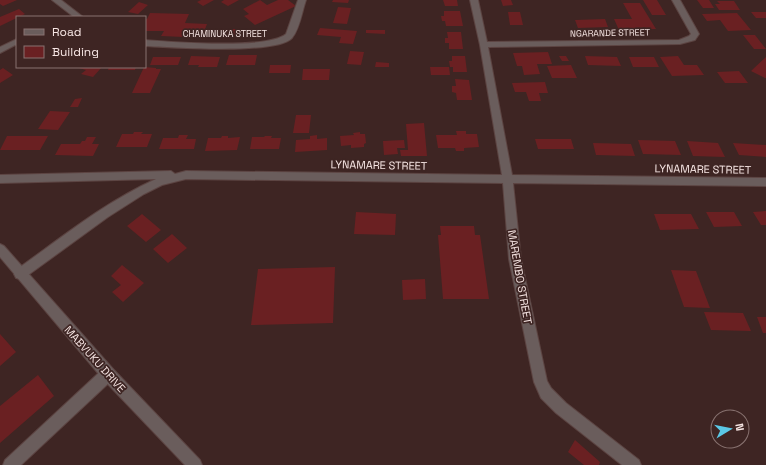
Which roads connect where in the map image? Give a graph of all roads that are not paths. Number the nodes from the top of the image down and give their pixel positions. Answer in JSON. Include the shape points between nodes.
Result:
{"nodes":[{"id":1,"x":56,"y":0,"type":"edge"},
{"id":2,"x":302,"y":0,"type":"edge"},
{"id":3,"x":474,"y":0,"type":"edge"},
{"id":4,"x":676,"y":0,"type":"edge"},
{"id":5,"x":76,"y":15,"type":"edge"},
{"id":6,"x":16,"y":42,"type":"edge"},
{"id":7,"x":146,"y":43,"type":"edge"},
{"id":8,"x":484,"y":45,"type":"junction"},
{"id":9,"x":0,"y":50,"type":"edge"},
{"id":10,"x":186,"y":175,"type":"junction"},
{"id":11,"x":508,"y":178,"type":"junction"},
{"id":12,"x":0,"y":179,"type":"edge"},
{"id":13,"x":766,"y":182,"type":"edge"},
{"id":14,"x":0,"y":249,"type":"edge"},
{"id":15,"x":20,"y":274,"type":"junction"},
{"id":16,"x":108,"y":374,"type":"junction"},
{"id":17,"x":10,"y":465,"type":"edge"},
{"id":18,"x":195,"y":465,"type":"edge"},
{"id":19,"x":634,"y":465,"type":"edge"}],
"edges":[{"from":1,"to":5,"type":"street"},
{"from":2,"to":7,"type":"street","name":"CHAMINUKA STREET","via":[[289,35],[277,43]]},
{"from":3,"to":8,"type":"street","name":"MAREMBO STREET"},
{"from":4,"to":8,"type":"street","name":"NGARANDE STREET","via":[[695,34],[692,38],[680,42]]},
{"from":6,"to":9,"type":"street"},
{"from":8,"to":11,"type":"street","name":"MAREMBO STREET"},
{"from":10,"to":11,"type":"street","name":"LYNAMARE STREET"},
{"from":10,"to":12,"type":"street"},
{"from":10,"to":15,"type":"street","name":"LYNAMARE STREET","via":[[140,191]]},
{"from":11,"to":13,"type":"street","name":"LYNAMARE STREET"},
{"from":11,"to":19,"type":"street","name":"MAREMBO STREET","via":[[515,259],[537,365],[546,393],[561,408]]},
{"from":14,"to":15,"type":"street","name":"MABVUKU DRIVE"},
{"from":15,"to":16,"type":"street","name":"MABVUKU DRIVE"},
{"from":16,"to":17,"type":"street"},
{"from":16,"to":18,"type":"street","name":"MABVUKU DRIVE"}]}
